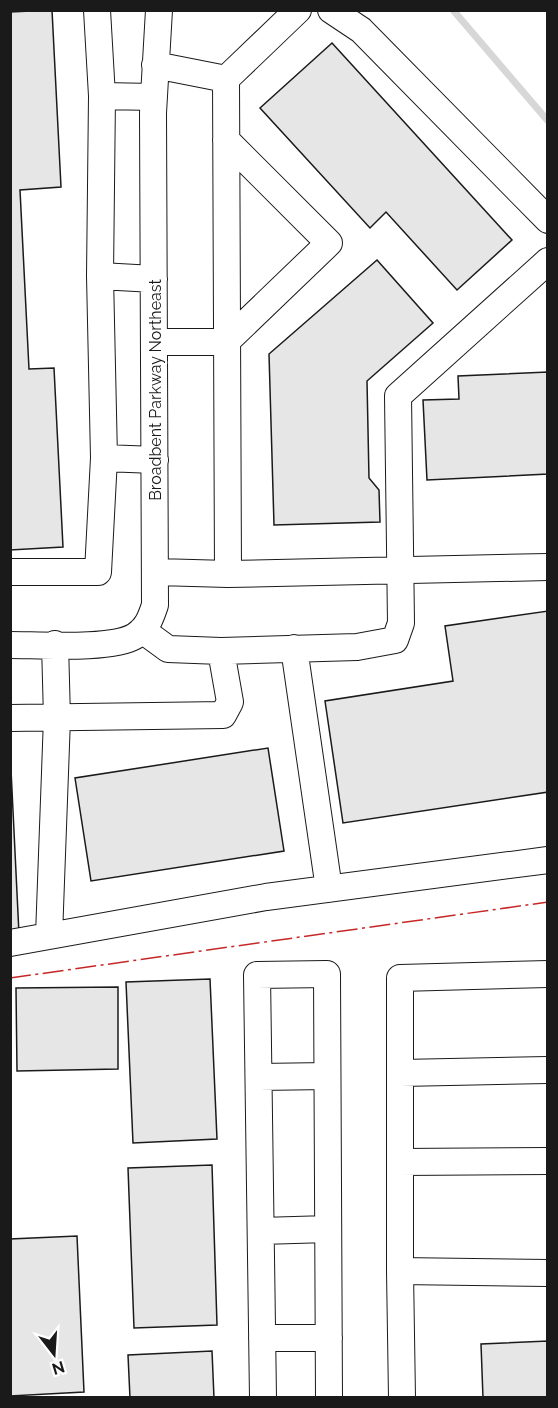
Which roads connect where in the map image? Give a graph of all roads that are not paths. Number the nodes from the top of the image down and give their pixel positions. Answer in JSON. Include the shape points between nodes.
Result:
{"nodes":[{"id":1,"x":97,"y":10,"type":"edge"},
{"id":2,"x":159,"y":10,"type":"edge"},
{"id":3,"x":298,"y":10,"type":"edge"},
{"id":4,"x":331,"y":10,"type":"edge"},
{"id":5,"x":155,"y":65,"type":"junction"},
{"id":6,"x":226,"y":80,"type":"junction"},
{"id":7,"x":102,"y":96,"type":"junction"},
{"id":8,"x":154,"y":97,"type":"junction"},
{"id":9,"x":226,"y":140,"type":"junction"},
{"id":10,"x":548,"y":220,"type":"edge"},
{"id":11,"x":548,"y":261,"type":"edge"},
{"id":12,"x":100,"y":276,"type":"junction"},
{"id":13,"x":154,"y":279,"type":"junction"},
{"id":14,"x":155,"y":342,"type":"junction"},
{"id":15,"x":226,"y":342,"type":"junction"},
{"id":16,"x":104,"y":459,"type":"junction"},
{"id":17,"x":155,"y":460,"type":"junction"},
{"id":18,"x":548,"y":567,"type":"edge"},
{"id":19,"x":401,"y":569,"type":"junction"},
{"id":20,"x":10,"y":572,"type":"edge"},
{"id":21,"x":157,"y":572,"type":"junction"},
{"id":22,"x":228,"y":574,"type":"junction"},
{"id":23,"x":142,"y":630,"type":"junction"},
{"id":24,"x":10,"y":645,"type":"edge"},
{"id":25,"x":54,"y":645,"type":"junction"},
{"id":26,"x":294,"y":648,"type":"junction"},
{"id":27,"x":221,"y":651,"type":"junction"},
{"id":28,"x":10,"y":718,"type":"edge"},
{"id":29,"x":57,"y":718,"type":"junction"},
{"id":30,"x":548,"y":861,"type":"edge"},
{"id":31,"x":329,"y":889,"type":"junction"},
{"id":32,"x":49,"y":936,"type":"junction"},
{"id":33,"x":10,"y":943,"type":"edge"},
{"id":34,"x":548,"y":974,"type":"edge"},
{"id":35,"x":548,"y":1070,"type":"edge"},
{"id":36,"x":401,"y":1073,"type":"junction"},
{"id":37,"x":327,"y":1076,"type":"junction"},
{"id":38,"x":259,"y":1077,"type":"junction"},
{"id":39,"x":548,"y":1161,"type":"edge"},
{"id":40,"x":400,"y":1162,"type":"junction"},
{"id":41,"x":328,"y":1229,"type":"junction"},
{"id":42,"x":261,"y":1231,"type":"junction"},
{"id":43,"x":400,"y":1271,"type":"junction"},
{"id":44,"x":548,"y":1273,"type":"edge"},
{"id":45,"x":262,"y":1338,"type":"junction"},
{"id":46,"x":328,"y":1338,"type":"junction"},
{"id":47,"x":263,"y":1398,"type":"edge"},
{"id":48,"x":329,"y":1398,"type":"edge"},
{"id":49,"x":402,"y":1398,"type":"edge"}],
"edges":[{"from":1,"to":7,"type":"street"},
{"from":2,"to":5,"type":"street","name":"Broadbent Parkway Northeast"},
{"from":3,"to":6,"type":"street"},
{"from":4,"to":10,"type":"street","via":[[361,30]]},
{"from":5,"to":6,"type":"street"},
{"from":5,"to":8,"type":"street","name":"Broadbent Parkway Northeast"},
{"from":6,"to":9,"type":"street"},
{"from":7,"to":8,"type":"street"},
{"from":7,"to":12,"type":"street"},
{"from":8,"to":13,"type":"street","name":"Broadbent Parkway Northeast"},
{"from":9,"to":15,"type":"street"},
{"from":9,"to":15,"type":"street","via":[[329,243]]},
{"from":11,"to":19,"type":"street","via":[[398,396]]},
{"from":12,"to":13,"type":"street"},
{"from":12,"to":16,"type":"street"},
{"from":13,"to":14,"type":"street","name":"Broadbent Parkway Northeast"},
{"from":14,"to":15,"type":"street"},
{"from":14,"to":17,"type":"street","name":"Broadbent Parkway Northeast"},
{"from":15,"to":22,"type":"street"},
{"from":16,"to":17,"type":"street"},
{"from":16,"to":20,"type":"street","via":[[98,572]]},
{"from":17,"to":21,"type":"street","name":"Broadbent Parkway Northeast"},
{"from":18,"to":19,"type":"street"},
{"from":19,"to":22,"type":"street"},
{"from":19,"to":26,"type":"street","via":[[401,623],[395,639],[357,647]]},
{"from":21,"to":22,"type":"street"},
{"from":21,"to":23,"type":"street","name":"Broadbent Parkway Northeast","via":[[155,605]]},
{"from":23,"to":25,"type":"street","via":[[118,642]]},
{"from":23,"to":27,"type":"street","via":[[168,649]]},
{"from":24,"to":25,"type":"street"},
{"from":25,"to":29,"type":"street"},
{"from":26,"to":27,"type":"street"},
{"from":26,"to":31,"type":"street"},
{"from":27,"to":29,"type":"street","via":[[230,702],[223,715]]},
{"from":28,"to":29,"type":"street"},
{"from":29,"to":32,"type":"street"},
{"from":30,"to":31,"type":"street"},
{"from":31,"to":32,"type":"street"},
{"from":32,"to":33,"type":"street"},
{"from":34,"to":36,"type":"street","via":[[400,978]]},
{"from":35,"to":36,"type":"street"},
{"from":36,"to":40,"type":"street"},
{"from":37,"to":38,"type":"street"},
{"from":37,"to":38,"type":"street","via":[[327,974],[257,975]]},
{"from":37,"to":41,"type":"street"},
{"from":38,"to":42,"type":"street"},
{"from":39,"to":40,"type":"street"},
{"from":40,"to":43,"type":"street"},
{"from":41,"to":42,"type":"street"},
{"from":41,"to":46,"type":"street"},
{"from":42,"to":45,"type":"street"},
{"from":43,"to":44,"type":"street"},
{"from":43,"to":49,"type":"street"},
{"from":45,"to":46,"type":"street"},
{"from":45,"to":47,"type":"street"},
{"from":46,"to":48,"type":"street"}]}
